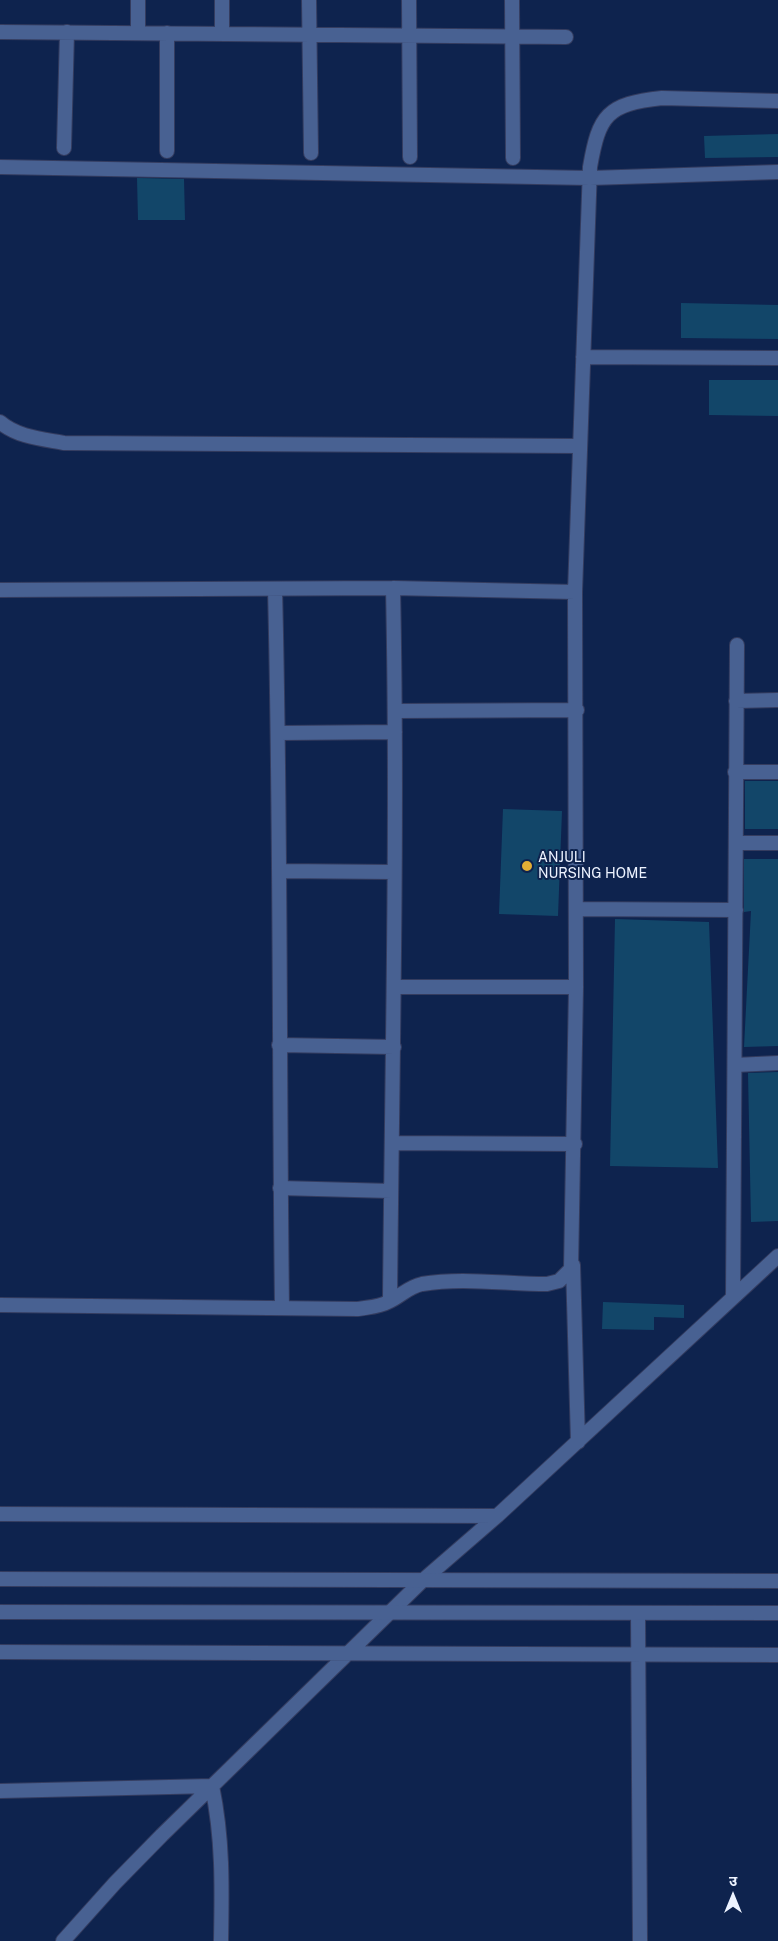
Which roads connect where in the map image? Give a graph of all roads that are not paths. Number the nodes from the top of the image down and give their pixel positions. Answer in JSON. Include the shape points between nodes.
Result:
{"nodes":[{"id":1,"x":138,"y":0,"type":"edge"},
{"id":2,"x":222,"y":0,"type":"edge"},
{"id":3,"x":309,"y":0,"type":"edge"},
{"id":4,"x":410,"y":0,"type":"edge"},
{"id":5,"x":512,"y":0,"type":"edge"},
{"id":6,"x":0,"y":32,"type":"edge"},
{"id":7,"x":67,"y":32,"type":"junction"},
{"id":8,"x":138,"y":33,"type":"junction"},
{"id":9,"x":167,"y":33,"type":"junction"},
{"id":10,"x":222,"y":34,"type":"junction"},
{"id":11,"x":309,"y":34,"type":"junction"},
{"id":12,"x":409,"y":35,"type":"junction"},
{"id":13,"x":513,"y":36,"type":"junction"},
{"id":14,"x":566,"y":37,"type":"dead end"},
{"id":15,"x":778,"y":101,"type":"edge"},
{"id":16,"x":64,"y":148,"type":"dead end"},
{"id":17,"x":167,"y":151,"type":"dead end"},
{"id":18,"x":310,"y":152,"type":"dead end"},
{"id":19,"x":410,"y":157,"type":"dead end"},
{"id":20,"x":513,"y":158,"type":"dead end"},
{"id":21,"x":0,"y":167,"type":"edge"},
{"id":22,"x":778,"y":172,"type":"edge"},
{"id":23,"x":590,"y":178,"type":"junction"},
{"id":24,"x":583,"y":357,"type":"junction"},
{"id":25,"x":778,"y":358,"type":"edge"},
{"id":26,"x":0,"y":422,"type":"edge"},
{"id":27,"x":579,"y":446,"type":"junction"},
{"id":28,"x":393,"y":588,"type":"junction"},
{"id":29,"x":275,"y":589,"type":"junction"},
{"id":30,"x":0,"y":590,"type":"edge"},
{"id":31,"x":575,"y":592,"type":"junction"},
{"id":32,"x":737,"y":645,"type":"dead end"},
{"id":33,"x":778,"y":700,"type":"edge"},
{"id":34,"x":736,"y":701,"type":"junction"},
{"id":35,"x":577,"y":710,"type":"junction"},
{"id":36,"x":396,"y":711,"type":"junction"},
{"id":37,"x":279,"y":732,"type":"junction"},
{"id":38,"x":394,"y":732,"type":"junction"},
{"id":39,"x":735,"y":772,"type":"junction"},
{"id":40,"x":778,"y":772,"type":"edge"},
{"id":41,"x":737,"y":843,"type":"junction"},
{"id":42,"x":778,"y":843,"type":"edge"},
{"id":43,"x":280,"y":871,"type":"junction"},
{"id":44,"x":394,"y":872,"type":"junction"},
{"id":45,"x":576,"y":909,"type":"junction"},
{"id":46,"x":736,"y":910,"type":"junction"},
{"id":47,"x":394,"y":987,"type":"junction"},
{"id":48,"x":576,"y":987,"type":"junction"},
{"id":49,"x":278,"y":1045,"type":"junction"},
{"id":50,"x":394,"y":1047,"type":"junction"},
{"id":51,"x":778,"y":1063,"type":"edge"},
{"id":52,"x":735,"y":1065,"type":"junction"},
{"id":53,"x":392,"y":1143,"type":"junction"},
{"id":54,"x":575,"y":1144,"type":"junction"},
{"id":55,"x":280,"y":1188,"type":"junction"},
{"id":56,"x":391,"y":1191,"type":"junction"},
{"id":57,"x":572,"y":1229,"type":"junction"},
{"id":58,"x":778,"y":1256,"type":"edge"},
{"id":59,"x":733,"y":1297,"type":"junction"},
{"id":60,"x":390,"y":1301,"type":"junction"},
{"id":61,"x":0,"y":1305,"type":"edge"},
{"id":62,"x":282,"y":1308,"type":"junction"},
{"id":63,"x":578,"y":1442,"type":"junction"},
{"id":64,"x":0,"y":1514,"type":"edge"},
{"id":65,"x":497,"y":1516,"type":"junction"},
{"id":66,"x":0,"y":1580,"type":"edge"},
{"id":67,"x":422,"y":1581,"type":"junction"},
{"id":68,"x":778,"y":1581,"type":"edge"},
{"id":69,"x":0,"y":1612,"type":"edge"},
{"id":70,"x":392,"y":1613,"type":"junction"},
{"id":71,"x":638,"y":1613,"type":"junction"},
{"id":72,"x":778,"y":1613,"type":"edge"},
{"id":73,"x":0,"y":1652,"type":"edge"},
{"id":74,"x":638,"y":1653,"type":"junction"},
{"id":75,"x":348,"y":1655,"type":"junction"},
{"id":76,"x":778,"y":1655,"type":"edge"},
{"id":77,"x":212,"y":1786,"type":"junction"},
{"id":78,"x":0,"y":1791,"type":"edge"},
{"id":79,"x":76,"y":1935,"type":"edge"},
{"id":80,"x":63,"y":1941,"type":"edge"},
{"id":81,"x":221,"y":1941,"type":"edge"},
{"id":82,"x":640,"y":1941,"type":"edge"}],
"edges":[{"from":1,"to":8,"type":"street"},
{"from":2,"to":10,"type":"street"},
{"from":3,"to":11,"type":"street"},
{"from":4,"to":12,"type":"street"},
{"from":5,"to":13,"type":"street"},
{"from":6,"to":7,"type":"street"},
{"from":7,"to":8,"type":"street"},
{"from":7,"to":16,"type":"street"},
{"from":8,"to":9,"type":"street"},
{"from":9,"to":10,"type":"street"},
{"from":9,"to":17,"type":"street"},
{"from":10,"to":11,"type":"street"},
{"from":11,"to":12,"type":"street"},
{"from":11,"to":18,"type":"street"},
{"from":12,"to":13,"type":"street"},
{"from":12,"to":19,"type":"street"},
{"from":13,"to":14,"type":"street"},
{"from":13,"to":20,"type":"street"},
{"from":15,"to":23,"type":"street","via":[[662,98],[623,106],[607,115],[596,134]]},
{"from":21,"to":23,"type":"street"},
{"from":22,"to":23,"type":"street"},
{"from":23,"to":24,"type":"street"},
{"from":24,"to":25,"type":"street"},
{"from":24,"to":27,"type":"street"},
{"from":26,"to":27,"type":"street","via":[[27,436],[64,443]]},
{"from":27,"to":31,"type":"street"},
{"from":28,"to":29,"type":"street"},
{"from":28,"to":31,"type":"street"},
{"from":28,"to":36,"type":"street"},
{"from":29,"to":30,"type":"street"},
{"from":29,"to":37,"type":"street"},
{"from":31,"to":35,"type":"street"},
{"from":32,"to":34,"type":"street"},
{"from":33,"to":34,"type":"street"},
{"from":34,"to":39,"type":"street"},
{"from":35,"to":36,"type":"street"},
{"from":35,"to":45,"type":"street"},
{"from":36,"to":38,"type":"street"},
{"from":37,"to":38,"type":"street"},
{"from":37,"to":43,"type":"street"},
{"from":38,"to":44,"type":"street"},
{"from":39,"to":40,"type":"street"},
{"from":39,"to":41,"type":"street"},
{"from":41,"to":42,"type":"street"},
{"from":41,"to":46,"type":"street"},
{"from":43,"to":44,"type":"street"},
{"from":43,"to":49,"type":"street"},
{"from":44,"to":47,"type":"street"},
{"from":45,"to":46,"type":"street"},
{"from":45,"to":48,"type":"street"},
{"from":46,"to":52,"type":"street"},
{"from":47,"to":48,"type":"street"},
{"from":47,"to":50,"type":"street"},
{"from":48,"to":54,"type":"street"},
{"from":49,"to":50,"type":"street"},
{"from":49,"to":55,"type":"street"},
{"from":50,"to":53,"type":"street"},
{"from":51,"to":52,"type":"street"},
{"from":52,"to":59,"type":"street"},
{"from":53,"to":54,"type":"street"},
{"from":53,"to":56,"type":"street"},
{"from":54,"to":57,"type":"street"},
{"from":55,"to":56,"type":"street"},
{"from":55,"to":62,"type":"street"},
{"from":56,"to":60,"type":"street"},
{"from":57,"to":60,"type":"street","via":[[571,1269],[560,1281],[547,1284],[422,1284],[407,1289]]},
{"from":57,"to":63,"type":"street"},
{"from":58,"to":59,"type":"street"},
{"from":59,"to":63,"type":"street"},
{"from":60,"to":62,"type":"street","via":[[358,1309]]},
{"from":61,"to":62,"type":"street"},
{"from":63,"to":65,"type":"street"},
{"from":64,"to":65,"type":"street"},
{"from":65,"to":67,"type":"street"},
{"from":66,"to":67,"type":"street"},
{"from":67,"to":68,"type":"street"},
{"from":67,"to":70,"type":"street"},
{"from":69,"to":70,"type":"street"},
{"from":70,"to":71,"type":"street"},
{"from":70,"to":75,"type":"street"},
{"from":71,"to":72,"type":"street"},
{"from":71,"to":74,"type":"street"},
{"from":73,"to":75,"type":"street"},
{"from":74,"to":75,"type":"street"},
{"from":74,"to":76,"type":"street"},
{"from":74,"to":82,"type":"street"},
{"from":75,"to":77,"type":"street"},
{"from":77,"to":78,"type":"street"},
{"from":77,"to":79,"type":"street","via":[[114,1883]]},
{"from":77,"to":81,"type":"street","via":[[220,1822],[222,1855]]},
{"from":79,"to":80,"type":"street"}]}
